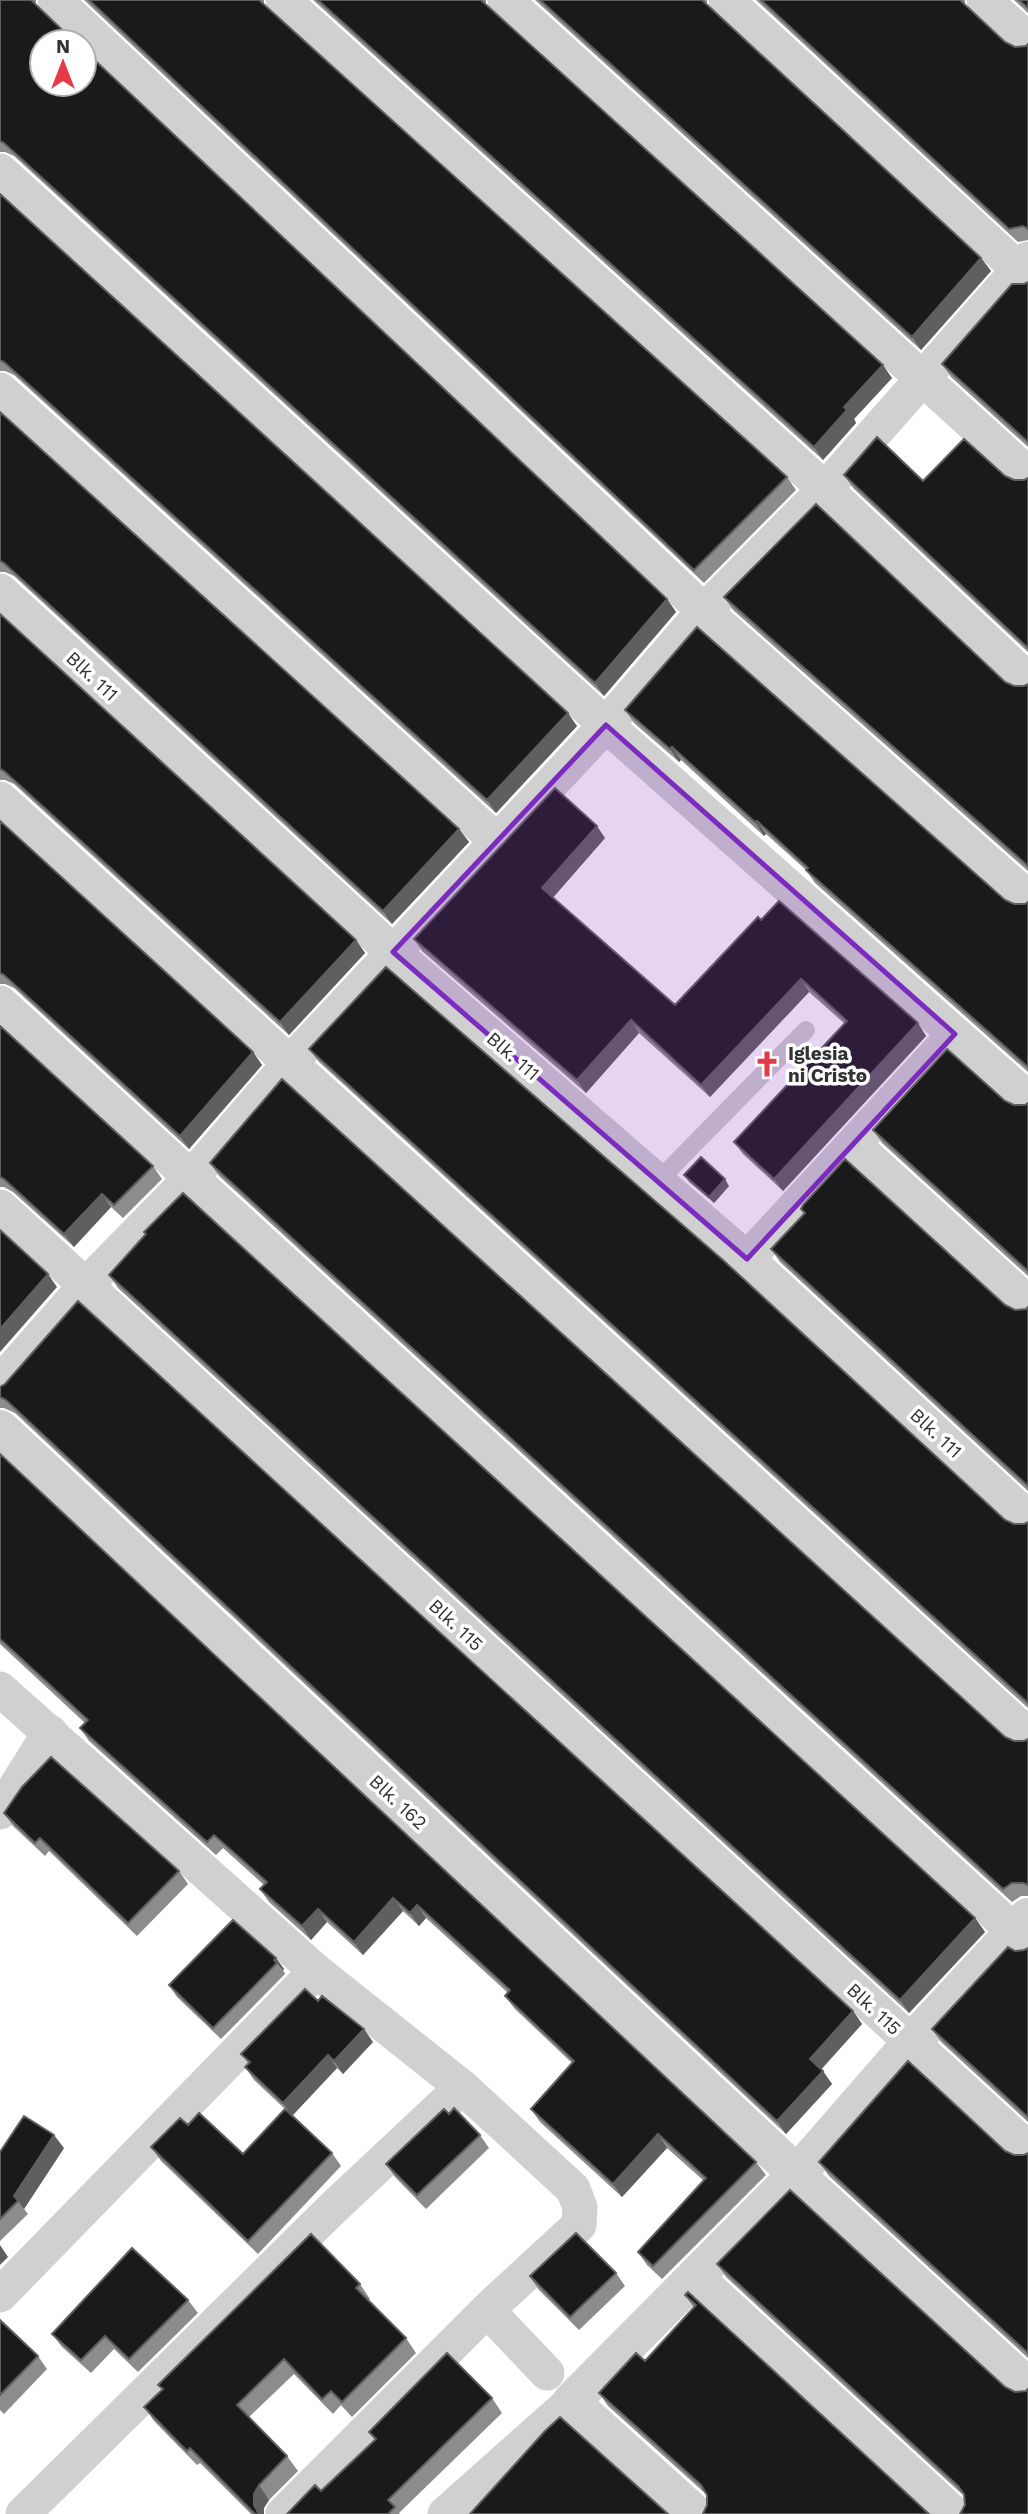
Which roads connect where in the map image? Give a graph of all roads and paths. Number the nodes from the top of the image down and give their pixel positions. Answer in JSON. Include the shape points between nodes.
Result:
{"nodes":[{"id":1,"x":55,"y":0,"type":"edge"},
{"id":2,"x":283,"y":0,"type":"edge"},
{"id":3,"x":505,"y":0,"type":"edge"},
{"id":4,"x":726,"y":0,"type":"edge"},
{"id":5,"x":998,"y":4,"type":"edge"},
{"id":6,"x":1028,"y":40,"type":"edge"},
{"id":7,"x":0,"y":171,"type":"edge"},
{"id":8,"x":1025,"y":269,"type":"edge"},
{"id":9,"x":922,"y":379,"type":"junction"},
{"id":10,"x":0,"y":390,"type":"edge"},
{"id":11,"x":1028,"y":474,"type":"edge"},
{"id":12,"x":825,"y":489,"type":"junction"},
{"id":13,"x":0,"y":591,"type":"edge"},
{"id":14,"x":704,"y":611,"type":"junction"},
{"id":15,"x":1028,"y":680,"type":"edge"},
{"id":16,"x":606,"y":725,"type":"junction"},
{"id":17,"x":0,"y":799,"type":"edge"},
{"id":18,"x":497,"y":841,"type":"junction"},
{"id":19,"x":1028,"y":898,"type":"edge"},
{"id":20,"x":393,"y":952,"type":"junction"},
{"id":21,"x":0,"y":1003,"type":"edge"},
{"id":22,"x":806,"y":1030,"type":"dead end"},
{"id":23,"x":955,"y":1034,"type":"junction"},
{"id":24,"x":289,"y":1064,"type":"junction"},
{"id":25,"x":1028,"y":1099,"type":"edge"},
{"id":26,"x":854,"y":1145,"type":"junction"},
{"id":27,"x":191,"y":1178,"type":"junction"},
{"id":28,"x":658,"y":1181,"type":"junction"},
{"id":29,"x":0,"y":1207,"type":"edge"},
{"id":30,"x":747,"y":1259,"type":"junction"},
{"id":31,"x":86,"y":1285,"type":"junction"},
{"id":32,"x":1028,"y":1303,"type":"edge"},
{"id":33,"x":0,"y":1383,"type":"edge"},
{"id":34,"x":0,"y":1429,"type":"edge"},
{"id":35,"x":1028,"y":1518,"type":"edge"},
{"id":36,"x":0,"y":1689,"type":"edge"},
{"id":37,"x":50,"y":1732,"type":"junction"},
{"id":38,"x":1028,"y":1735,"type":"edge"},
{"id":39,"x":0,"y":1812,"type":"edge"},
{"id":40,"x":1024,"y":1931,"type":"edge"},
{"id":41,"x":316,"y":1971,"type":"junction"},
{"id":42,"x":912,"y":2043,"type":"junction"},
{"id":43,"x":462,"y":2087,"type":"junction"},
{"id":44,"x":1028,"y":2148,"type":"edge"},
{"id":45,"x":797,"y":2174,"type":"junction"},
{"id":46,"x":696,"y":2277,"type":"junction"},
{"id":47,"x":0,"y":2295,"type":"edge"},
{"id":48,"x":487,"y":2310,"type":"junction"},
{"id":49,"x":1028,"y":2385,"type":"edge"},
{"id":50,"x":559,"y":2388,"type":"junction"},
{"id":51,"x":23,"y":2514,"type":"edge"},
{"id":52,"x":283,"y":2514,"type":"edge"},
{"id":53,"x":445,"y":2514,"type":"edge"},
{"id":54,"x":695,"y":2514,"type":"edge"},
{"id":55,"x":954,"y":2514,"type":"edge"}],
"edges":[{"from":1,"to":14,"type":"street"},
{"from":2,"to":12,"type":"street"},
{"from":3,"to":9,"type":"street"},
{"from":4,"to":8,"type":"street"},
{"from":5,"to":6,"type":"street"},
{"from":7,"to":16,"type":"street"},
{"from":8,"to":9,"type":"street"},
{"from":9,"to":11,"type":"street"},
{"from":9,"to":12,"type":"street"},
{"from":10,"to":18,"type":"street"},
{"from":12,"to":14,"type":"street"},
{"from":12,"to":15,"type":"street"},
{"from":13,"to":20,"type":"street","name":"Blk. 111"},
{"from":14,"to":16,"type":"street"},
{"from":14,"to":19,"type":"street"},
{"from":16,"to":18,"type":"street"},
{"from":16,"to":23,"type":"street"},
{"from":17,"to":24,"type":"street"},
{"from":18,"to":20,"type":"street"},
{"from":20,"to":24,"type":"street"},
{"from":20,"to":28,"type":"street","name":"Blk. 111"},
{"from":21,"to":27,"type":"street"},
{"from":22,"to":28,"type":"lane"},
{"from":23,"to":25,"type":"street"},
{"from":23,"to":26,"type":"street"},
{"from":24,"to":27,"type":"street"},
{"from":24,"to":38,"type":"street"},
{"from":26,"to":30,"type":"street"},
{"from":26,"to":32,"type":"street"},
{"from":27,"to":31,"type":"street"},
{"from":27,"to":40,"type":"street"},
{"from":28,"to":30,"type":"street","name":"Blk. 111"},
{"from":29,"to":31,"type":"street","name":"Blk. 115"},
{"from":30,"to":35,"type":"street","name":"Blk. 111"},
{"from":31,"to":33,"type":"street"},
{"from":31,"to":42,"type":"street","name":"Blk. 115"},
{"from":34,"to":45,"type":"street","name":"Blk. 162"},
{"from":36,"to":37,"type":"street"},
{"from":37,"to":39,"type":"street"},
{"from":37,"to":41,"type":"street"},
{"from":40,"to":42,"type":"street"},
{"from":41,"to":43,"type":"street"},
{"from":41,"to":47,"type":"street"},
{"from":42,"to":44,"type":"street","name":"Blk. 115"},
{"from":42,"to":45,"type":"street"},
{"from":43,"to":48,"type":"street","via":[[573,2189],[579,2207],[579,2225]]},
{"from":43,"to":51,"type":"street"},
{"from":45,"to":46,"type":"street"},
{"from":45,"to":49,"type":"street"},
{"from":46,"to":50,"type":"street"},
{"from":46,"to":55,"type":"street"},
{"from":48,"to":50,"type":"street"},
{"from":48,"to":52,"type":"street"},
{"from":50,"to":53,"type":"street"},
{"from":50,"to":54,"type":"street"}]}
